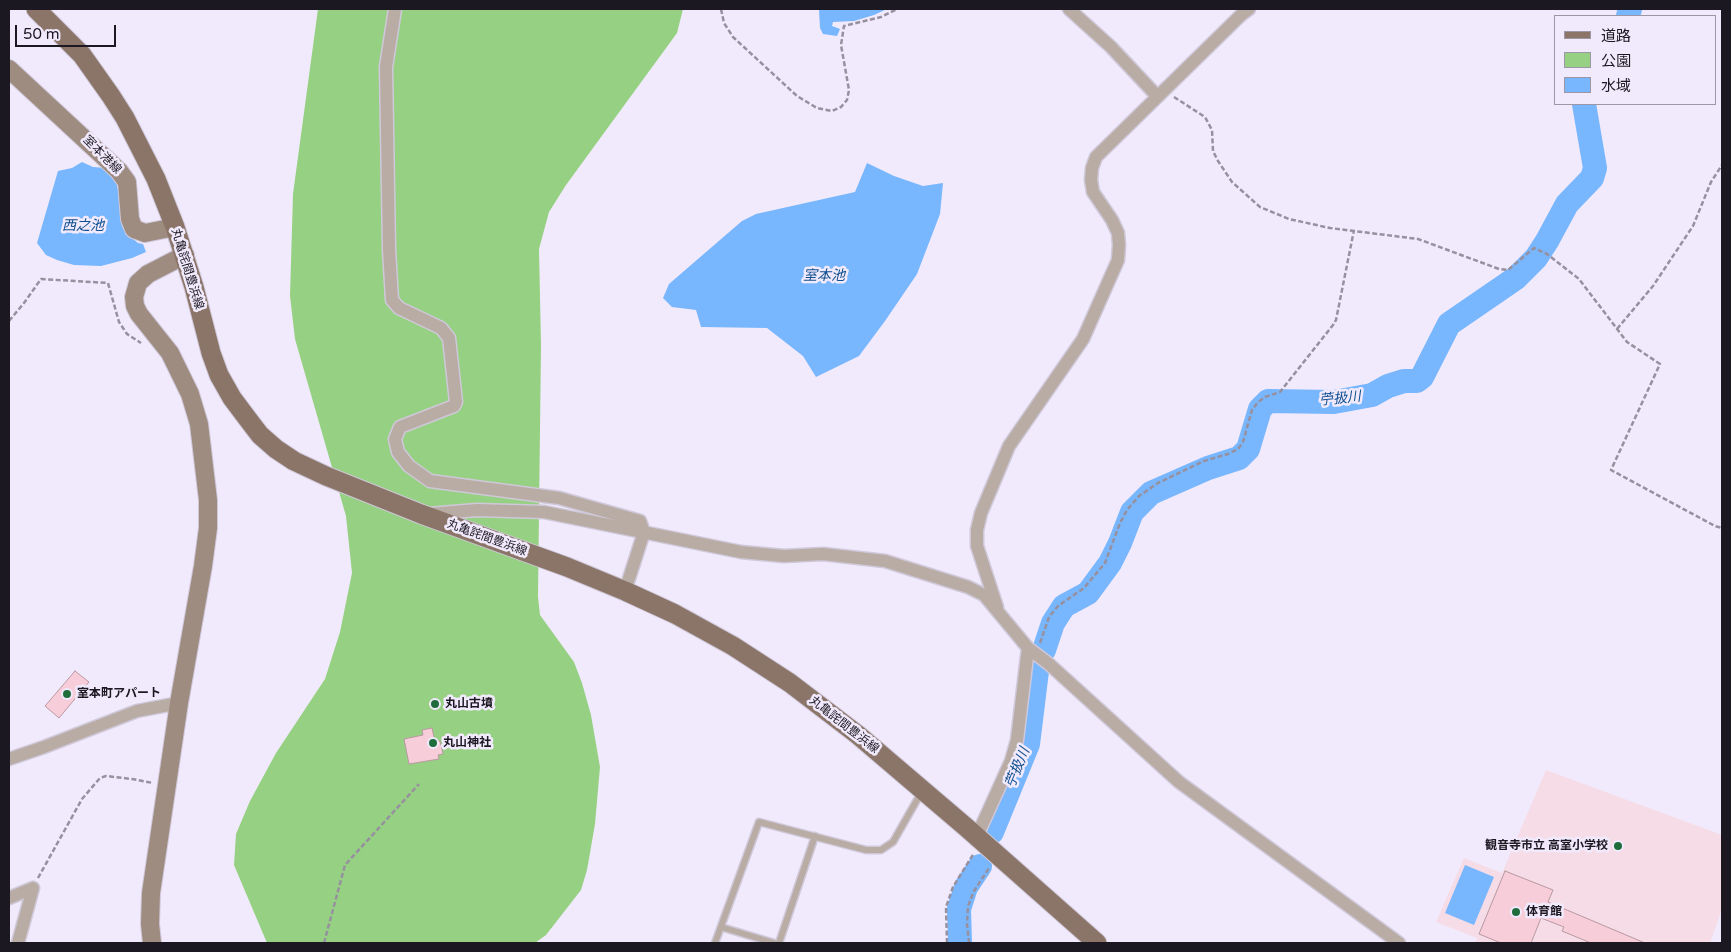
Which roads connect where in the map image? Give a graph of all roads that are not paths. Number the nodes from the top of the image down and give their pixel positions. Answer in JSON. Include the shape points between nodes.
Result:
{"nodes":[{"id":1,"x":36,"y":9,"type":"edge"},
{"id":2,"x":395,"y":9,"type":"edge"},
{"id":3,"x":1069,"y":9,"type":"edge"},
{"id":4,"x":1249,"y":9,"type":"edge"},
{"id":5,"x":9,"y":69,"type":"edge"},
{"id":6,"x":1160,"y":93,"type":"junction"},
{"id":7,"x":175,"y":227,"type":"junction"},
{"id":8,"x":185,"y":255,"type":"junction"},
{"id":9,"x":421,"y":514,"type":"junction"},
{"id":10,"x":644,"y":532,"type":"junction"},
{"id":11,"x":625,"y":591,"type":"junction"},
{"id":12,"x":999,"y":614,"type":"junction"},
{"id":13,"x":1032,"y":651,"type":"junction"},
{"id":14,"x":179,"y":703,"type":"junction"},
{"id":15,"x":9,"y":759,"type":"edge"},
{"id":16,"x":923,"y":790,"type":"junction"},
{"id":17,"x":815,"y":836,"type":"junction"},
{"id":18,"x":975,"y":844,"type":"junction"},
{"id":19,"x":9,"y":898,"type":"edge"},
{"id":20,"x":721,"y":927,"type":"junction"},
{"id":21,"x":18,"y":943,"type":"edge"},
{"id":22,"x":152,"y":943,"type":"edge"},
{"id":23,"x":715,"y":943,"type":"edge"},
{"id":24,"x":774,"y":943,"type":"edge"},
{"id":25,"x":779,"y":943,"type":"edge"},
{"id":26,"x":1097,"y":943,"type":"edge"},
{"id":27,"x":1399,"y":943,"type":"edge"}],
"edges":[{"from":1,"to":7,"type":"main road","name":"丸亀詫間豊浜線","via":[[82,55],[111,96],[156,179]]},
{"from":2,"to":10,"type":"street","via":[[386,67],[388,249],[392,300],[399,308],[441,328],[449,338],[456,402],[454,406],[400,427],[395,439],[398,452],[409,466],[430,481],[559,498],[640,520]]},
{"from":3,"to":6,"type":"street"},
{"from":4,"to":6,"type":"street"},
{"from":5,"to":7,"type":"street","name":"室本港線","via":[[119,171],[127,182],[134,229],[145,233]]},
{"from":6,"to":12,"type":"street","via":[[1096,157],[1092,168],[1093,192],[1118,233],[1118,260],[1083,339],[1009,446],[981,513],[977,546]]},
{"from":7,"to":8,"type":"main road","name":"丸亀詫間豊浜線"},
{"from":8,"to":9,"type":"main road","name":"丸亀詫間豊浜線","via":[[219,376],[260,435],[294,461]]},
{"from":8,"to":14,"type":"street","via":[[148,274],[138,284],[134,297],[139,314],[170,353],[190,394],[204,455],[208,528]]},
{"from":9,"to":10,"type":"street","via":[[477,510],[544,512]]},
{"from":9,"to":11,"type":"main road","name":"丸亀詫間豊浜線"},
{"from":10,"to":11,"type":"street"},
{"from":10,"to":12,"type":"street","via":[[741,552],[784,556],[823,554],[885,561],[968,586],[984,595]]},
{"from":11,"to":16,"type":"main road","name":"丸亀詫間豊浜線","via":[[675,614],[790,683]]},
{"from":12,"to":13,"type":"street"},
{"from":13,"to":18,"type":"street","via":[[1011,761]]},
{"from":13,"to":27,"type":"street","via":[[1178,782]]},
{"from":14,"to":15,"type":"street","via":[[138,711]]},
{"from":14,"to":22,"type":"street","via":[[151,893]]},
{"from":16,"to":17,"type":"lane","via":[[893,842],[881,850],[866,850]]},
{"from":16,"to":18,"type":"main road","name":"丸亀詫間豊浜線"},
{"from":17,"to":20,"type":"lane","via":[[760,822]]},
{"from":17,"to":25,"type":"lane"},
{"from":18,"to":26,"type":"main road","name":"丸亀詫間豊浜線"},
{"from":19,"to":21,"type":"street","via":[[32,888]]},
{"from":20,"to":23,"type":"lane"},
{"from":20,"to":24,"type":"lane"}]}
